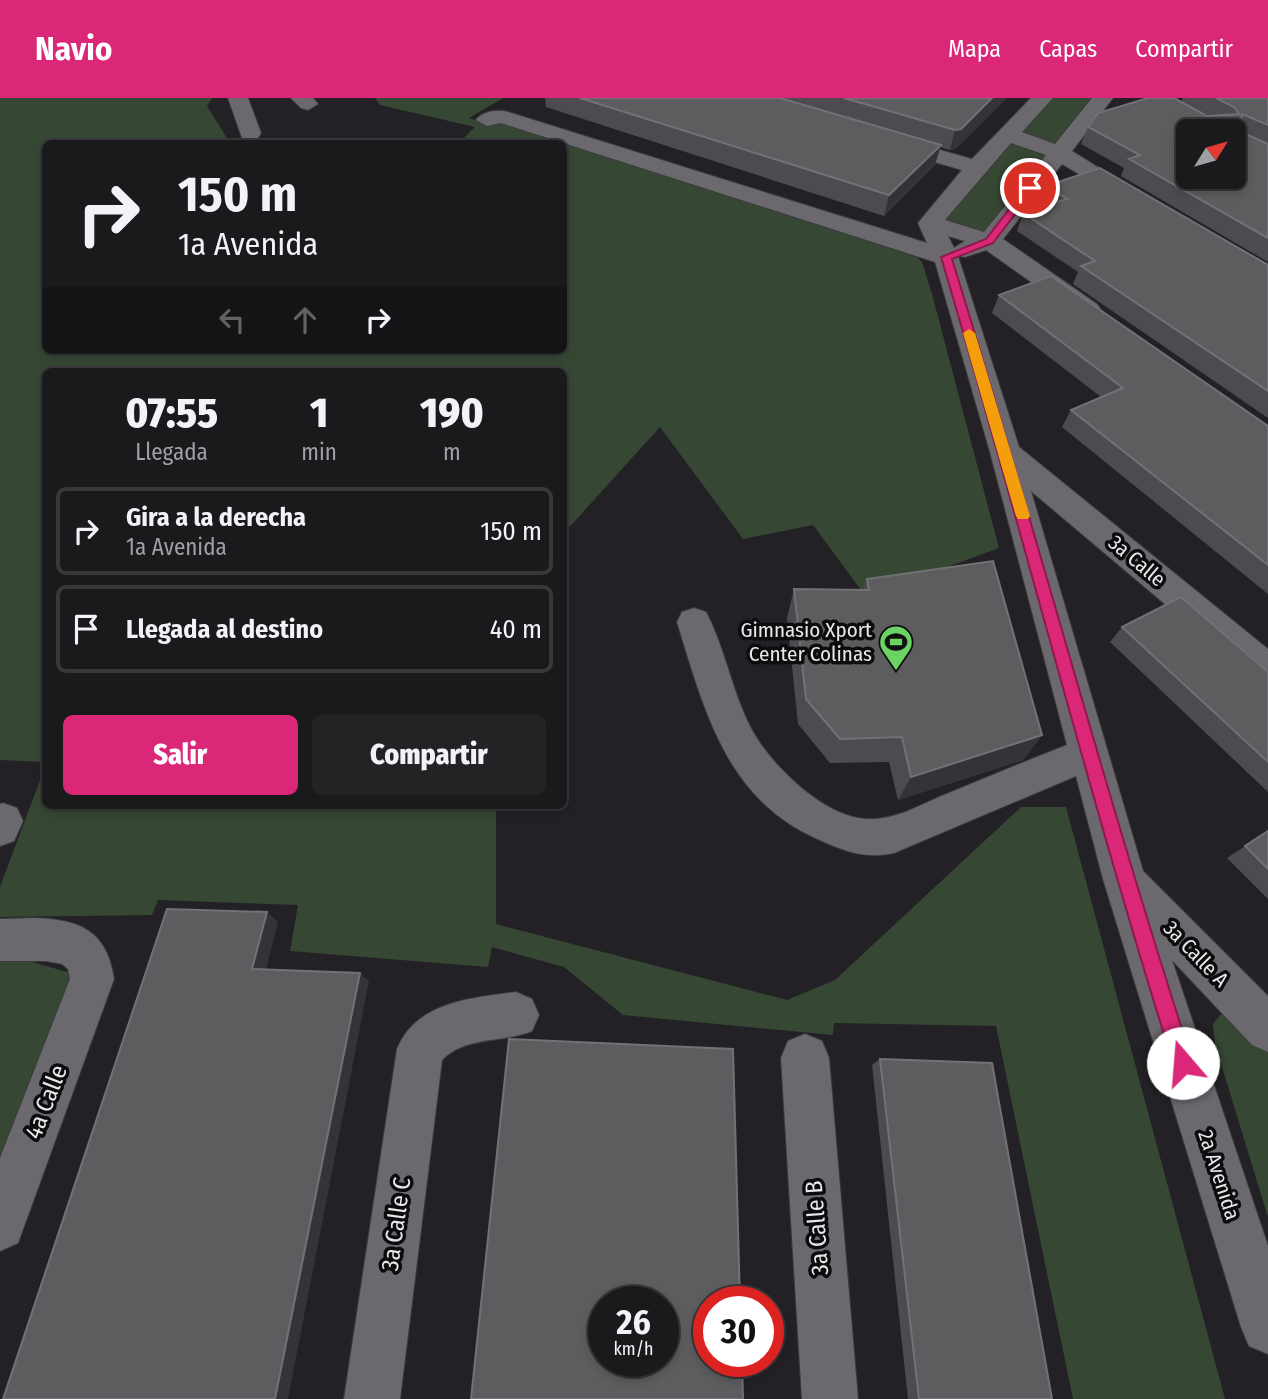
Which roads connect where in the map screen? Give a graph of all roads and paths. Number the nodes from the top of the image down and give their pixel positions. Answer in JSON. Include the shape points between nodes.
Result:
{"nodes":[{"id":1,"x":238,"y":98,"type":"edge"},
{"id":2,"x":1043,"y":98,"type":"edge"},
{"id":3,"x":1103,"y":98,"type":"edge"},
{"id":4,"x":494,"y":118,"type":"dead end"},
{"id":5,"x":250,"y":133,"type":"dead end"},
{"id":6,"x":1009,"y":135,"type":"junction"},
{"id":7,"x":871,"y":136,"type":"edge"},
{"id":8,"x":1058,"y":152,"type":"junction"},
{"id":9,"x":975,"y":167,"type":"junction"},
{"id":10,"x":1151,"y":207,"type":"edge"},
{"id":11,"x":938,"y":240,"type":"junction"},
{"id":12,"x":989,"y":241,"type":"junction"},
{"id":13,"x":1112,"y":326,"type":"edge"},
{"id":14,"x":1005,"y":452,"type":"junction"},
{"id":15,"x":694,"y":622,"type":"dead end"},
{"id":16,"x":1268,"y":670,"type":"edge"},
{"id":17,"x":1090,"y":753,"type":"junction"},
{"id":18,"x":1124,"y":879,"type":"junction"},
{"id":19,"x":0,"y":940,"type":"edge"},
{"id":20,"x":516,"y":1015,"type":"dead end"},
{"id":21,"x":1268,"y":1029,"type":"edge"},
{"id":22,"x":804,"y":1058,"type":"dead end"},
{"id":23,"x":0,"y":1225,"type":"edge"},
{"id":24,"x":1268,"y":1327,"type":"edge"},
{"id":25,"x":372,"y":1399,"type":"edge"},
{"id":26,"x":830,"y":1399,"type":"edge"}],
"edges":[{"from":1,"to":5,"type":"street"},
{"from":2,"to":6,"type":"street"},
{"from":3,"to":8,"type":"street"},
{"from":4,"to":11,"type":"street"},
{"from":6,"to":8,"type":"street"},
{"from":6,"to":9,"type":"street"},
{"from":7,"to":9,"type":"street"},
{"from":8,"to":10,"type":"street"},
{"from":8,"to":12,"type":"street"},
{"from":9,"to":11,"type":"street"},
{"from":11,"to":12,"type":"street"},
{"from":11,"to":12,"type":"street"},
{"from":11,"to":14,"type":"street","name":"2a Avenida"},
{"from":12,"to":13,"type":"street"},
{"from":14,"to":16,"type":"street","name":"3a Calle"},
{"from":14,"to":17,"type":"street","name":"2a Avenida"},
{"from":15,"to":17,"type":"street","via":[[745,757],[798,808],[853,835],[868,838],[904,831]]},
{"from":17,"to":18,"type":"street","name":"2a Avenida"},
{"from":18,"to":21,"type":"street","name":"3a Calle A"},
{"from":18,"to":24,"type":"street","name":"2a Avenida"},
{"from":19,"to":23,"type":"street","name":"4a Calle","via":[[53,941],[74,947],[87,957],[92,979]]},
{"from":20,"to":25,"type":"street","name":"3a Calle C","via":[[440,1030],[420,1049]]},
{"from":22,"to":26,"type":"street","name":"3a Calle B"}]}
